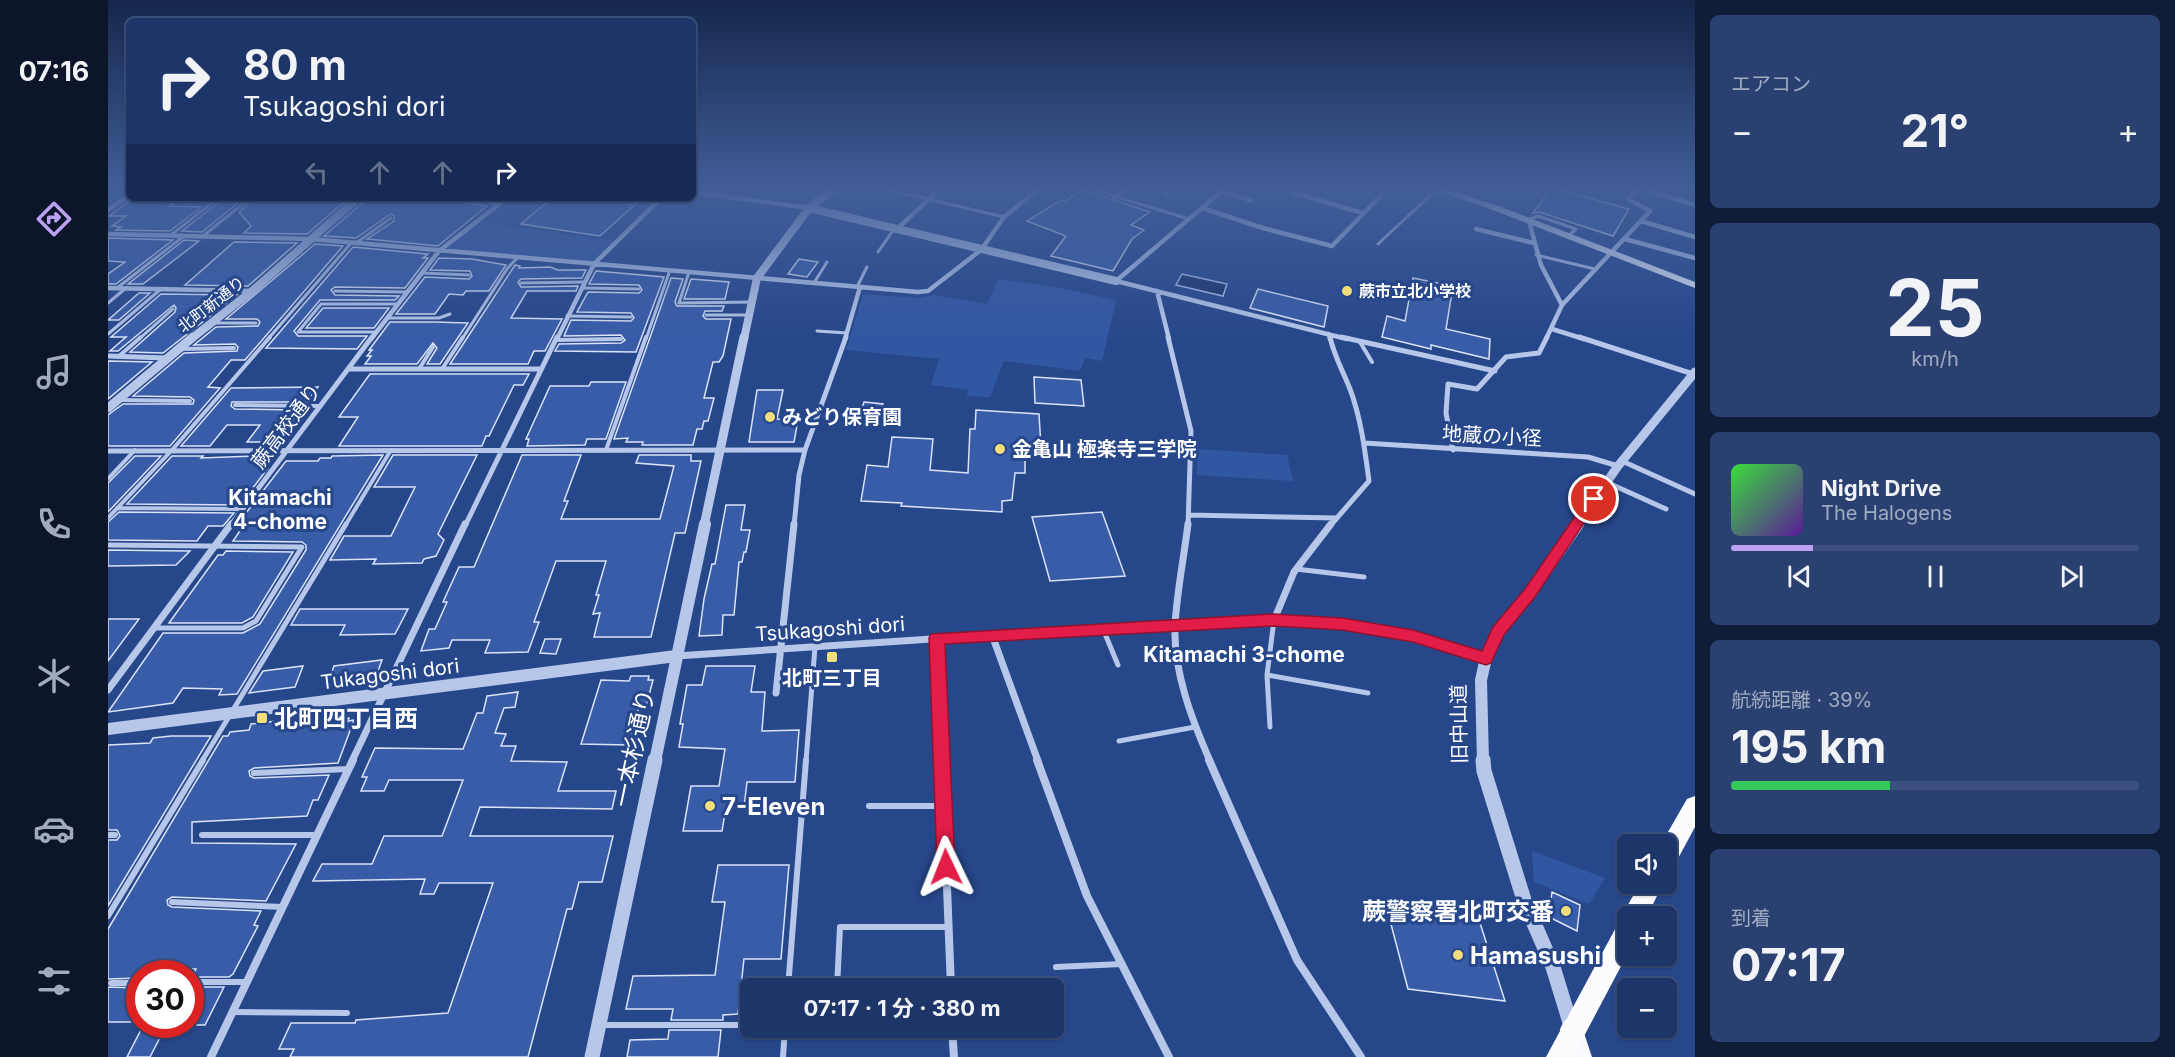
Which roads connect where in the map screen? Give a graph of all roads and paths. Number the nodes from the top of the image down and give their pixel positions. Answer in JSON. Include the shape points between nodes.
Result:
{"nodes":[{"id":1,"x":181,"y":238,"type":"edge"},
{"id":2,"x":311,"y":238,"type":"edge"},
{"id":3,"x":314,"y":238,"type":"edge"},
{"id":4,"x":361,"y":238,"type":"edge"},
{"id":5,"x":456,"y":238,"type":"edge"},
{"id":6,"x":620,"y":238,"type":"edge"},
{"id":7,"x":786,"y":238,"type":"edge"},
{"id":8,"x":889,"y":238,"type":"edge"},
{"id":9,"x":934,"y":238,"type":"edge"},
{"id":10,"x":989,"y":238,"type":"edge"},
{"id":11,"x":1166,"y":238,"type":"edge"},
{"id":12,"x":1303,"y":238,"type":"edge"},
{"id":13,"x":1339,"y":238,"type":"edge"},
{"id":14,"x":1384,"y":238,"type":"edge"},
{"id":15,"x":1515,"y":238,"type":"edge"},
{"id":16,"x":1533,"y":238,"type":"edge"},
{"id":17,"x":1574,"y":238,"type":"edge"},
{"id":18,"x":1625,"y":238,"type":"edge"},
{"id":19,"x":1626,"y":238,"type":"edge"},
{"id":20,"x":354,"y":243,"type":"junction"},
{"id":21,"x":1534,"y":243,"type":"junction"},
{"id":22,"x":1378,"y":244,"type":"dead end"},
{"id":23,"x":981,"y":250,"type":"junction"},
{"id":24,"x":440,"y":251,"type":"junction"},
{"id":25,"x":878,"y":252,"type":"dead end"},
{"id":26,"x":1613,"y":253,"type":"junction"},
{"id":27,"x":1536,"y":255,"type":"junction"},
{"id":28,"x":517,"y":258,"type":"junction"},
{"id":29,"x":1695,"y":258,"type":"edge"},
{"id":30,"x":827,"y":262,"type":"dead end"},
{"id":31,"x":594,"y":264,"type":"junction"},
{"id":32,"x":867,"y":267,"type":"dead end"},
{"id":33,"x":1595,"y":268,"type":"junction"},
{"id":34,"x":670,"y":270,"type":"junction"},
{"id":35,"x":688,"y":272,"type":"junction"},
{"id":36,"x":422,"y":273,"type":"junction"},
{"id":37,"x":469,"y":275,"type":"dead end"},
{"id":38,"x":757,"y":278,"type":"junction"},
{"id":39,"x":1116,"y":281,"type":"junction"},
{"id":40,"x":521,"y":283,"type":"dead end"},
{"id":41,"x":814,"y":283,"type":"junction"},
{"id":42,"x":583,"y":285,"type":"junction"},
{"id":43,"x":1695,"y":285,"type":"edge"},
{"id":44,"x":859,"y":287,"type":"junction"},
{"id":45,"x":108,"y":288,"type":"edge"},
{"id":46,"x":117,"y":288,"type":"junction"},
{"id":47,"x":126,"y":288,"type":"junction"},
{"id":48,"x":161,"y":289,"type":"junction"},
{"id":49,"x":639,"y":290,"type":"dead end"},
{"id":50,"x":252,"y":291,"type":"junction"},
{"id":51,"x":334,"y":291,"type":"dead end"},
{"id":52,"x":1157,"y":291,"type":"junction"},
{"id":53,"x":407,"y":292,"type":"junction"},
{"id":54,"x":752,"y":302,"type":"junction"},
{"id":55,"x":108,"y":303,"type":"edge"},
{"id":56,"x":398,"y":304,"type":"junction"},
{"id":57,"x":1562,"y":305,"type":"junction"},
{"id":58,"x":173,"y":309,"type":"dead end"},
{"id":59,"x":450,"y":314,"type":"dead end"},
{"id":60,"x":706,"y":315,"type":"dead end"},
{"id":61,"x":749,"y":315,"type":"junction"},
{"id":62,"x":567,"y":316,"type":"junction"},
{"id":63,"x":631,"y":317,"type":"dead end"},
{"id":64,"x":388,"y":318,"type":"junction"},
{"id":65,"x":211,"y":323,"type":"junction"},
{"id":66,"x":256,"y":323,"type":"dead end"},
{"id":67,"x":1552,"y":329,"type":"junction"},
{"id":68,"x":817,"y":331,"type":"dead end"},
{"id":69,"x":376,"y":332,"type":"junction"},
{"id":70,"x":847,"y":333,"type":"junction"},
{"id":71,"x":108,"y":334,"type":"edge"},
{"id":72,"x":1329,"y":334,"type":"junction"},
{"id":73,"x":556,"y":339,"type":"junction"},
{"id":74,"x":621,"y":339,"type":"dead end"},
{"id":75,"x":1360,"y":342,"type":"junction"},
{"id":76,"x":433,"y":347,"type":"dead end"},
{"id":77,"x":234,"y":348,"type":"dead end"},
{"id":78,"x":179,"y":349,"type":"junction"},
{"id":79,"x":108,"y":356,"type":"edge"},
{"id":80,"x":118,"y":357,"type":"junction"},
{"id":81,"x":166,"y":358,"type":"junction"},
{"id":82,"x":1372,"y":362,"type":"dead end"},
{"id":83,"x":348,"y":369,"type":"junction"},
{"id":84,"x":419,"y":369,"type":"junction"},
{"id":85,"x":442,"y":369,"type":"junction"},
{"id":86,"x":541,"y":369,"type":"junction"},
{"id":87,"x":1495,"y":371,"type":"junction"},
{"id":88,"x":1694,"y":373,"type":"edge"},
{"id":89,"x":117,"y":400,"type":"junction"},
{"id":90,"x":190,"y":401,"type":"dead end"},
{"id":91,"x":235,"y":405,"type":"dead end"},
{"id":92,"x":320,"y":406,"type":"junction"},
{"id":93,"x":108,"y":408,"type":"edge"},
{"id":94,"x":1364,"y":443,"type":"junction"},
{"id":95,"x":720,"y":449,"type":"junction"},
{"id":96,"x":108,"y":450,"type":"edge"},
{"id":97,"x":135,"y":450,"type":"junction"},
{"id":98,"x":172,"y":450,"type":"junction"},
{"id":99,"x":286,"y":450,"type":"junction"},
{"id":100,"x":391,"y":450,"type":"junction"},
{"id":101,"x":501,"y":450,"type":"junction"},
{"id":102,"x":606,"y":450,"type":"junction"},
{"id":103,"x":805,"y":450,"type":"junction"},
{"id":104,"x":1453,"y":450,"type":"junction"},
{"id":105,"x":1620,"y":463,"type":"junction"},
{"id":106,"x":108,"y":479,"type":"edge"},
{"id":107,"x":1606,"y":482,"type":"junction"},
{"id":108,"x":1695,"y":494,"type":"edge"},
{"id":109,"x":117,"y":508,"type":"junction"},
{"id":110,"x":242,"y":509,"type":"junction"},
{"id":111,"x":1666,"y":509,"type":"dead end"},
{"id":112,"x":1189,"y":515,"type":"junction"},
{"id":113,"x":108,"y":518,"type":"edge"},
{"id":114,"x":1336,"y":518,"type":"junction"},
{"id":115,"x":108,"y":545,"type":"edge"},
{"id":116,"x":214,"y":547,"type":"junction"},
{"id":117,"x":1296,"y":569,"type":"junction"},
{"id":118,"x":1364,"y":577,"type":"dead end"},
{"id":119,"x":1274,"y":620,"type":"junction"},
{"id":120,"x":1175,"y":626,"type":"junction"},
{"id":121,"x":154,"y":628,"type":"junction"},
{"id":122,"x":1103,"y":629,"type":"junction"},
{"id":123,"x":992,"y":635,"type":"junction"},
{"id":124,"x":937,"y":638,"type":"junction"},
{"id":125,"x":815,"y":647,"type":"junction"},
{"id":126,"x":780,"y":649,"type":"junction"},
{"id":127,"x":676,"y":656,"type":"junction"},
{"id":128,"x":1486,"y":658,"type":"junction"},
{"id":129,"x":1118,"y":665,"type":"dead end"},
{"id":130,"x":1267,"y":675,"type":"junction"},
{"id":131,"x":108,"y":690,"type":"edge"},
{"id":132,"x":776,"y":693,"type":"dead end"},
{"id":133,"x":1368,"y":693,"type":"dead end"},
{"id":134,"x":385,"y":694,"type":"junction"},
{"id":135,"x":231,"y":714,"type":"junction"},
{"id":136,"x":1195,"y":727,"type":"junction"},
{"id":137,"x":1270,"y":727,"type":"dead end"},
{"id":138,"x":108,"y":729,"type":"edge"},
{"id":139,"x":1119,"y":741,"type":"dead end"},
{"id":140,"x":350,"y":769,"type":"junction"},
{"id":141,"x":254,"y":773,"type":"dead end"},
{"id":142,"x":869,"y":806,"type":"dead end"},
{"id":143,"x":944,"y":806,"type":"junction"},
{"id":144,"x":1695,"y":806,"type":"edge"},
{"id":145,"x":202,"y":835,"type":"dead end"},
{"id":146,"x":318,"y":835,"type":"junction"},
{"id":147,"x":1677,"y":838,"type":"edge"},
{"id":148,"x":172,"y":902,"type":"dead end"},
{"id":149,"x":283,"y":907,"type":"junction"},
{"id":150,"x":108,"y":916,"type":"edge"},
{"id":151,"x":949,"y":927,"type":"junction"},
{"id":152,"x":1617,"y":948,"type":"edge"},
{"id":153,"x":1122,"y":964,"type":"junction"},
{"id":154,"x":1056,"y":967,"type":"dead end"},
{"id":155,"x":789,"y":978,"type":"edge"},
{"id":156,"x":837,"y":978,"type":"edge"},
{"id":157,"x":951,"y":978,"type":"edge"},
{"id":158,"x":126,"y":982,"type":"edge"},
{"id":159,"x":204,"y":982,"type":"edge"},
{"id":160,"x":247,"y":982,"type":"junction"},
{"id":161,"x":111,"y":983,"type":"dead end"},
{"id":162,"x":232,"y":1012,"type":"junction"},
{"id":163,"x":347,"y":1013,"type":"dead end"},
{"id":164,"x":740,"y":1024,"type":"edge"},
{"id":165,"x":599,"y":1025,"type":"junction"},
{"id":166,"x":1572,"y":1029,"type":"junction"},
{"id":167,"x":784,"y":1038,"type":"edge"},
{"id":168,"x":953,"y":1038,"type":"edge"},
{"id":169,"x":211,"y":1057,"type":"edge"},
{"id":170,"x":592,"y":1057,"type":"edge"},
{"id":171,"x":783,"y":1057,"type":"edge"},
{"id":172,"x":954,"y":1057,"type":"edge"},
{"id":173,"x":1169,"y":1057,"type":"edge"},
{"id":174,"x":1361,"y":1057,"type":"edge"},
{"id":175,"x":1558,"y":1057,"type":"edge"},
{"id":176,"x":1580,"y":1057,"type":"edge"}],
"edges":[{"from":1,"to":46,"type":"lane"},
{"from":2,"to":50,"type":"street","name":"北町新通り"},
{"from":3,"to":20,"type":"street"},
{"from":4,"to":20,"type":"lane"},
{"from":5,"to":24,"type":"street","name":"蕨高校通り"},
{"from":6,"to":31,"type":"street"},
{"from":7,"to":38,"type":"street"},
{"from":8,"to":25,"type":"lane"},
{"from":9,"to":23,"type":"street"},
{"from":10,"to":23,"type":"street"},
{"from":11,"to":39,"type":"street"},
{"from":12,"to":13,"type":"street","via":[[1332,246]]},
{"from":14,"to":22,"type":"lane"},
{"from":15,"to":21,"type":"street"},
{"from":16,"to":21,"type":"street"},
{"from":17,"to":26,"type":"main road"},
{"from":18,"to":26,"type":"street"},
{"from":19,"to":29,"type":"street"},
{"from":20,"to":24,"type":"street"},
{"from":20,"to":98,"type":"lane"},
{"from":21,"to":27,"type":"street"},
{"from":23,"to":39,"type":"street"},
{"from":23,"to":44,"type":"street","via":[[927,291]]},
{"from":24,"to":28,"type":"street"},
{"from":24,"to":36,"type":"street","name":"蕨高校通り"},
{"from":26,"to":33,"type":"street"},
{"from":26,"to":43,"type":"main road"},
{"from":27,"to":33,"type":"lane"},
{"from":27,"to":57,"type":"street","via":[[1545,280]]},
{"from":28,"to":31,"type":"street"},
{"from":28,"to":85,"type":"lane"},
{"from":30,"to":41,"type":"lane"},
{"from":31,"to":34,"type":"street"},
{"from":31,"to":42,"type":"street"},
{"from":32,"to":44,"type":"lane"},
{"from":33,"to":57,"type":"street"},
{"from":34,"to":35,"type":"street"},
{"from":34,"to":102,"type":"lane"},
{"from":35,"to":38,"type":"street"},
{"from":35,"to":54,"type":"lane","via":[[679,303]]},
{"from":36,"to":37,"type":"lane"},
{"from":36,"to":53,"type":"street","name":"蕨高校通り"},
{"from":38,"to":41,"type":"street"},
{"from":38,"to":54,"type":"street","name":"一本杉通り"},
{"from":39,"to":52,"type":"street"},
{"from":40,"to":42,"type":"lane"},
{"from":41,"to":44,"type":"street"},
{"from":42,"to":49,"type":"lane"},
{"from":42,"to":62,"type":"street"},
{"from":44,"to":70,"type":"street"},
{"from":45,"to":46,"type":"street"},
{"from":46,"to":47,"type":"street"},
{"from":47,"to":48,"type":"street"},
{"from":47,"to":55,"type":"lane"},
{"from":48,"to":50,"type":"street"},
{"from":48,"to":71,"type":"lane"},
{"from":50,"to":65,"type":"street","name":"北町新通り"},
{"from":51,"to":53,"type":"lane"},
{"from":52,"to":72,"type":"street"},
{"from":52,"to":112,"type":"street","via":[[1191,431]]},
{"from":53,"to":56,"type":"street","name":"蕨高校通り"},
{"from":54,"to":61,"type":"street","name":"一本杉通り"},
{"from":56,"to":64,"type":"street","name":"蕨高校通り"},
{"from":56,"to":69,"type":"lane","via":[[321,304],[298,332]]},
{"from":57,"to":67,"type":"street"},
{"from":58,"to":80,"type":"lane"},
{"from":59,"to":64,"type":"lane","via":[[439,318]]},
{"from":60,"to":61,"type":"lane"},
{"from":61,"to":95,"type":"street","name":"一本杉通り"},
{"from":62,"to":63,"type":"lane"},
{"from":62,"to":73,"type":"street"},
{"from":64,"to":69,"type":"street","name":"蕨高校通り"},
{"from":65,"to":66,"type":"lane"},
{"from":65,"to":78,"type":"street","name":"北町新通り"},
{"from":67,"to":87,"type":"street","via":[[1539,353],[1506,357]]},
{"from":67,"to":88,"type":"street"},
{"from":68,"to":70,"type":"lane"},
{"from":69,"to":83,"type":"street","name":"蕨高校通り"},
{"from":70,"to":103,"type":"street"},
{"from":72,"to":75,"type":"street"},
{"from":72,"to":94,"type":"street"},
{"from":73,"to":74,"type":"lane"},
{"from":73,"to":86,"type":"street"},
{"from":75,"to":82,"type":"lane"},
{"from":75,"to":87,"type":"street"},
{"from":76,"to":84,"type":"lane"},
{"from":77,"to":78,"type":"lane"},
{"from":78,"to":81,"type":"street","name":"北町新通り"},
{"from":79,"to":80,"type":"street"},
{"from":80,"to":81,"type":"street"},
{"from":81,"to":89,"type":"street","name":"北町新通り"},
{"from":83,"to":84,"type":"street"},
{"from":83,"to":92,"type":"street","name":"蕨高校通り"},
{"from":84,"to":85,"type":"street"},
{"from":85,"to":86,"type":"street"},
{"from":86,"to":101,"type":"street"},
{"from":87,"to":104,"type":"street","via":[[1477,389],[1448,384],[1446,413]]},
{"from":88,"to":105,"type":"street","name":"旧中山道"},
{"from":89,"to":90,"type":"lane"},
{"from":89,"to":93,"type":"street","name":"北町新通り"},
{"from":91,"to":92,"type":"lane"},
{"from":92,"to":99,"type":"street","name":"蕨高校通り"},
{"from":94,"to":104,"type":"street","name":"地蔵の小径"},
{"from":94,"to":114,"type":"street","via":[[1369,481]]},
{"from":95,"to":102,"type":"street"},
{"from":95,"to":103,"type":"street"},
{"from":95,"to":127,"type":"street","name":"一本杉通り"},
{"from":96,"to":97,"type":"street"},
{"from":97,"to":98,"type":"street"},
{"from":97,"to":106,"type":"lane"},
{"from":98,"to":99,"type":"street"},
{"from":98,"to":109,"type":"lane"},
{"from":99,"to":100,"type":"street"},
{"from":99,"to":110,"type":"street","name":"蕨高校通り"},
{"from":100,"to":101,"type":"street"},
{"from":100,"to":135,"type":"lane"},
{"from":101,"to":102,"type":"street"},
{"from":101,"to":134,"type":"street"},
{"from":103,"to":126,"type":"street"},
{"from":104,"to":105,"type":"street","name":"地蔵の小径","via":[[1588,457]]},
{"from":105,"to":107,"type":"street","name":"旧中山道"},
{"from":105,"to":108,"type":"street","name":"地蔵の小径"},
{"from":107,"to":111,"type":"street"},
{"from":107,"to":128,"type":"street","name":"旧中山道","via":[[1530,593],[1498,631]]},
{"from":109,"to":110,"type":"lane"},
{"from":109,"to":113,"type":"lane"},
{"from":110,"to":116,"type":"street","name":"蕨高校通り"},
{"from":112,"to":114,"type":"street"},
{"from":112,"to":120,"type":"street"},
{"from":114,"to":117,"type":"street"},
{"from":115,"to":116,"type":"lane"},
{"from":116,"to":121,"type":"street","name":"蕨高校通り"},
{"from":116,"to":121,"type":"lane","via":[[302,547],[256,621],[243,628]]},
{"from":117,"to":118,"type":"lane"},
{"from":117,"to":119,"type":"street"},
{"from":119,"to":120,"type":"street","name":"Tsukagoshi dori"},
{"from":119,"to":128,"type":"street","name":"Tsukagoshi dori","via":[[1342,624],[1413,636]]},
{"from":119,"to":130,"type":"lane"},
{"from":120,"to":122,"type":"street","name":"Tsukagoshi dori"},
{"from":120,"to":136,"type":"street","via":[[1180,672]]},
{"from":121,"to":131,"type":"street","name":"蕨高校通り"},
{"from":122,"to":123,"type":"street","name":"Tsukagoshi dori"},
{"from":122,"to":129,"type":"lane"},
{"from":123,"to":124,"type":"street","name":"Tsukagoshi dori"},
{"from":123,"to":153,"type":"street","via":[[1087,896]]},
{"from":124,"to":125,"type":"street","name":"Tsukagoshi dori"},
{"from":124,"to":143,"type":"street"},
{"from":125,"to":126,"type":"street","name":"Tsukagoshi dori"},
{"from":125,"to":155,"type":"lane"},
{"from":126,"to":127,"type":"street","name":"Tsukagoshi dori"},
{"from":126,"to":132,"type":"street"},
{"from":127,"to":134,"type":"street","name":"Tukagoshi dori"},
{"from":127,"to":165,"type":"street","name":"一本杉通り"},
{"from":128,"to":166,"type":"street","name":"旧中山道","via":[[1481,680],[1480,742],[1484,771],[1524,900],[1553,967]]},
{"from":130,"to":133,"type":"lane"},
{"from":130,"to":137,"type":"lane"},
{"from":134,"to":135,"type":"street","name":"Tukagoshi dori"},
{"from":134,"to":140,"type":"street"},
{"from":135,"to":138,"type":"street","name":"Tukagoshi dori"},
{"from":135,"to":150,"type":"lane"},
{"from":136,"to":139,"type":"lane"},
{"from":136,"to":174,"type":"street","via":[[1297,960]]},
{"from":140,"to":141,"type":"lane"},
{"from":140,"to":146,"type":"street"},
{"from":142,"to":143,"type":"lane"},
{"from":143,"to":151,"type":"street"},
{"from":144,"to":147,"type":"highway"},
{"from":145,"to":146,"type":"lane"},
{"from":146,"to":149,"type":"street"},
{"from":148,"to":149,"type":"lane"},
{"from":149,"to":160,"type":"street"},
{"from":151,"to":156,"type":"lane","via":[[840,927]]},
{"from":151,"to":157,"type":"street"},
{"from":152,"to":166,"type":"highway"},
{"from":153,"to":154,"type":"lane"},
{"from":153,"to":173,"type":"street"},
{"from":158,"to":161,"type":"lane"},
{"from":159,"to":160,"type":"lane"},
{"from":160,"to":162,"type":"street"},
{"from":162,"to":163,"type":"lane"},
{"from":162,"to":169,"type":"street"},
{"from":164,"to":165,"type":"lane"},
{"from":165,"to":170,"type":"street","name":"一本杉通り"},
{"from":166,"to":175,"type":"highway"},
{"from":166,"to":176,"type":"main road","name":"旧中山道"},
{"from":167,"to":171,"type":"lane"},
{"from":168,"to":172,"type":"street"}]}
